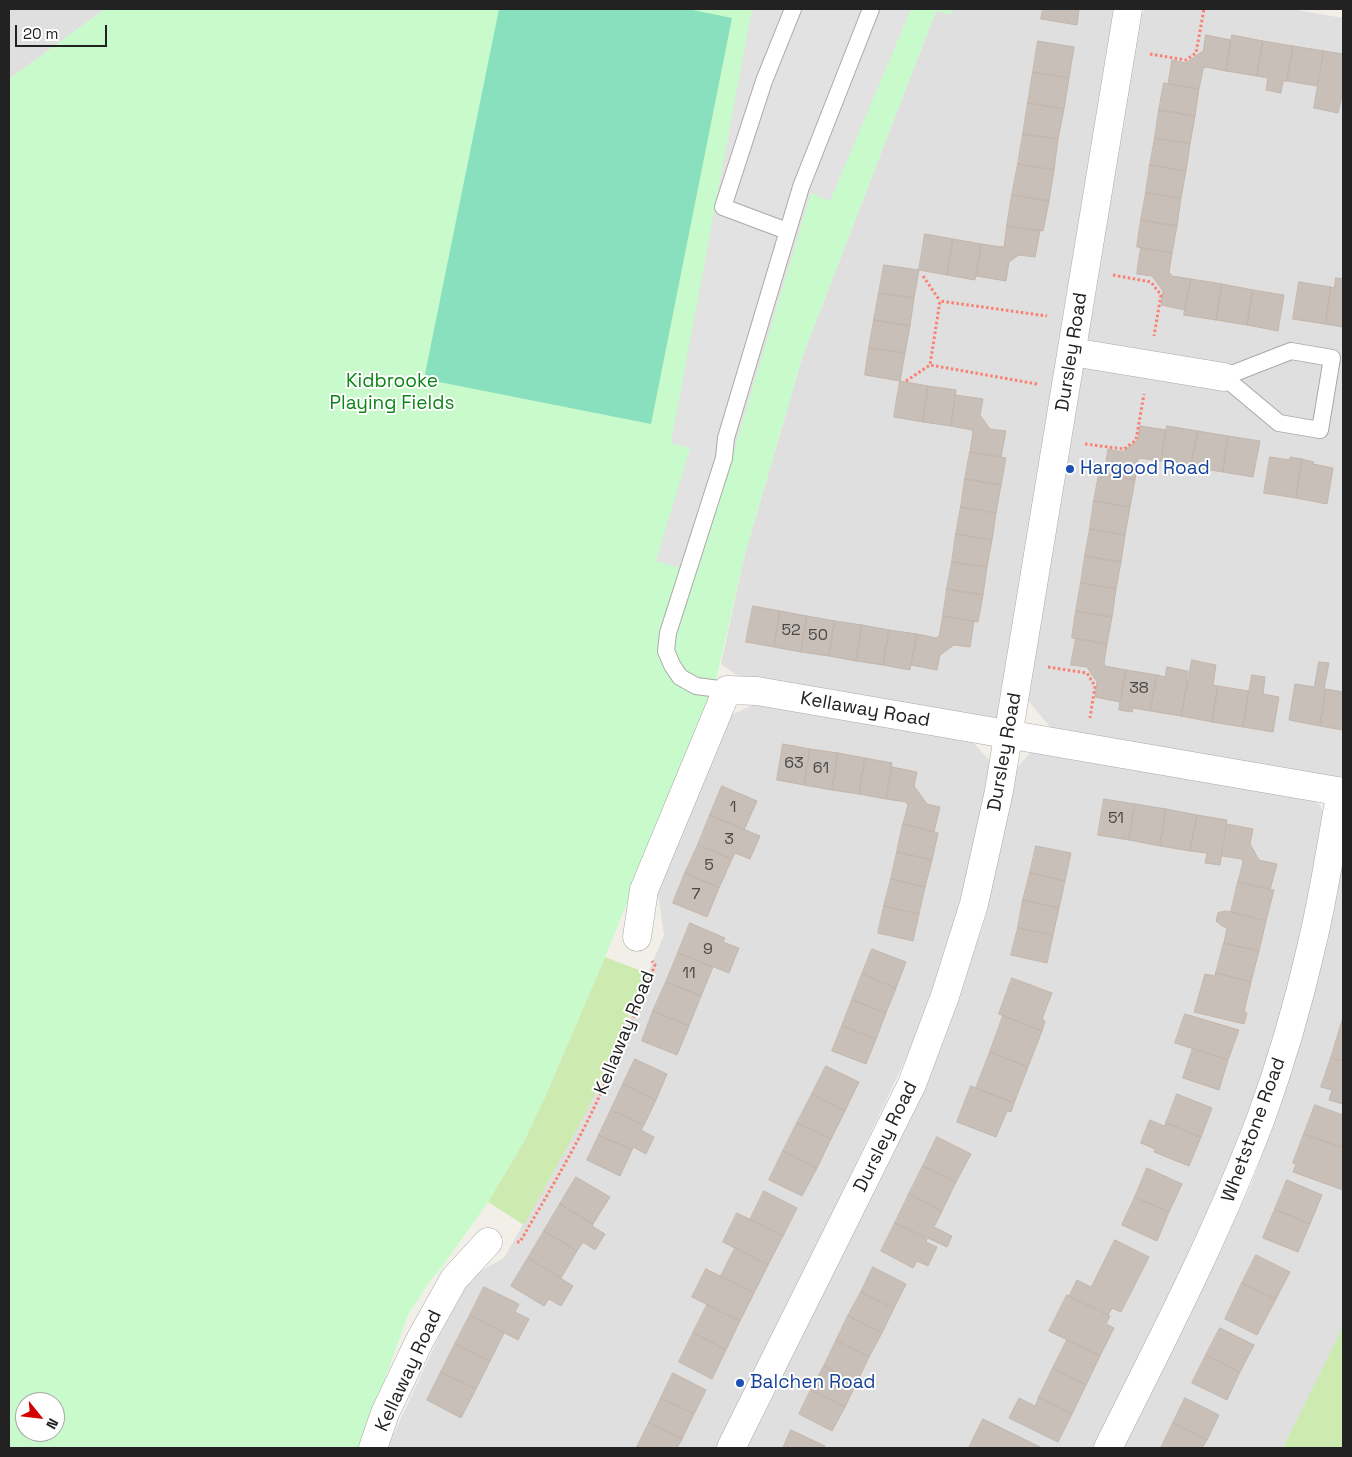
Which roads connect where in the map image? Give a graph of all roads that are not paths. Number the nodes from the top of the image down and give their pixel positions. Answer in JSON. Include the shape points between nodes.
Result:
{"nodes":[{"id":1,"x":793,"y":9,"type":"edge"},
{"id":2,"x":871,"y":9,"type":"edge"},
{"id":3,"x":1128,"y":9,"type":"edge"},
{"id":4,"x":788,"y":231,"type":"junction"},
{"id":5,"x":1072,"y":352,"type":"junction"},
{"id":6,"x":1224,"y":377,"type":"junction"},
{"id":7,"x":728,"y":690,"type":"junction"},
{"id":8,"x":1008,"y":735,"type":"junction"},
{"id":9,"x":1342,"y":792,"type":"edge"},
{"id":10,"x":637,"y":937,"type":"road end"},
{"id":11,"x":488,"y":1242,"type":"road end"},
{"id":12,"x":373,"y":1448,"type":"edge"},
{"id":13,"x":730,"y":1448,"type":"edge"},
{"id":14,"x":1108,"y":1448,"type":"edge"}],
"edges":[{"from":1,"to":4,"type":"lane","via":[[764,81],[723,207]]},
{"from":2,"to":4,"type":"lane","via":[[801,187]]},
{"from":3,"to":5,"type":"street","name":"Dursley Road"},
{"from":4,"to":7,"type":"lane","via":[[726,438],[724,458],[668,633],[666,652],[680,677],[696,686]]},
{"from":5,"to":6,"type":"street"},
{"from":5,"to":8,"type":"street","name":"Dursley Road"},
{"from":6,"to":6,"type":"lane","via":[[1291,351],[1332,358],[1320,430],[1279,423]]},
{"from":7,"to":8,"type":"street","name":"Kellaway Road","via":[[757,691]]},
{"from":7,"to":10,"type":"street","via":[[644,890]]},
{"from":8,"to":9,"type":"street"},
{"from":8,"to":13,"type":"street","name":"Dursley Road","via":[[974,904],[946,996],[912,1084]]},
{"from":9,"to":14,"type":"street","name":"Whetstone Road","via":[[1312,947],[1261,1117],[1206,1249]]},
{"from":11,"to":12,"type":"street","name":"Kellaway Road","via":[[454,1280],[420,1340],[385,1413]]}]}
